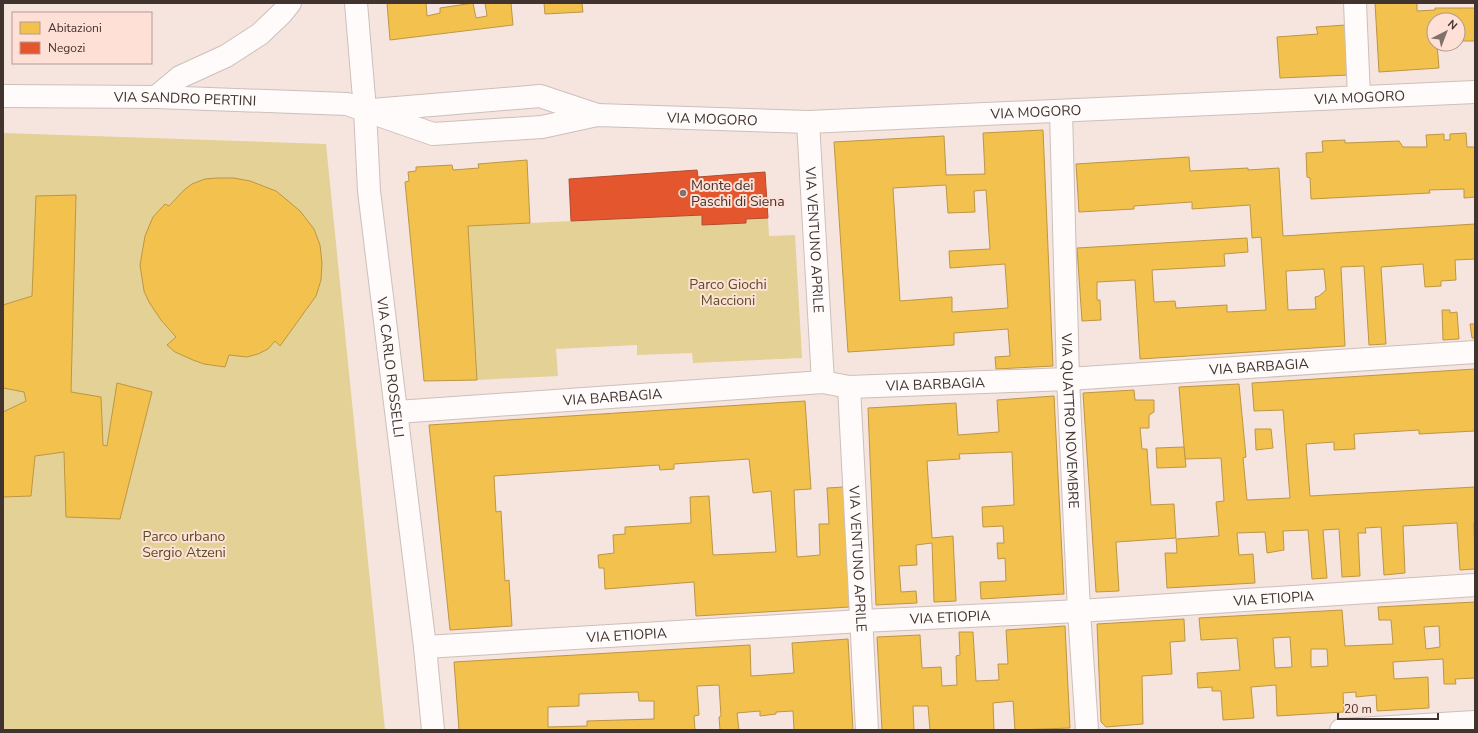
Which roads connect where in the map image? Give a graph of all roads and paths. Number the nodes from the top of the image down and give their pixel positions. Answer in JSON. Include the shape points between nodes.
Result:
{"nodes":[{"id":1,"x":290,"y":3,"type":"edge"},
{"id":2,"x":356,"y":3,"type":"edge"},
{"id":3,"x":1355,"y":3,"type":"edge"},
{"id":4,"x":1475,"y":92,"type":"edge"},
{"id":5,"x":3,"y":96,"type":"edge"},
{"id":6,"x":156,"y":97,"type":"junction"},
{"id":7,"x":1359,"y":97,"type":"junction"},
{"id":8,"x":365,"y":110,"type":"junction"},
{"id":9,"x":1061,"y":112,"type":"junction"},
{"id":10,"x":598,"y":115,"type":"junction"},
{"id":11,"x":808,"y":122,"type":"junction"},
{"id":12,"x":1475,"y":352,"type":"edge"},
{"id":13,"x":1068,"y":379,"type":"junction"},
{"id":14,"x":823,"y":382,"type":"junction"},
{"id":15,"x":849,"y":387,"type":"junction"},
{"id":16,"x":397,"y":412,"type":"junction"},
{"id":17,"x":1475,"y":585,"type":"edge"},
{"id":18,"x":1079,"y":611,"type":"junction"},
{"id":19,"x":861,"y":621,"type":"junction"},
{"id":20,"x":425,"y":647,"type":"junction"},
{"id":21,"x":1475,"y":722,"type":"edge"},
{"id":22,"x":433,"y":730,"type":"edge"},
{"id":23,"x":867,"y":730,"type":"edge"},
{"id":24,"x":1087,"y":730,"type":"edge"},
{"id":25,"x":1341,"y":730,"type":"edge"}],
"edges":[{"from":1,"to":6,"type":"street","via":[[260,34],[226,56],[180,77]]},
{"from":2,"to":8,"type":"street","name":"VIA CARLO ROSSELLI"},
{"from":3,"to":7,"type":"street"},
{"from":4,"to":7,"type":"street","name":"VIA MOGORO"},
{"from":5,"to":6,"type":"street","name":"VIA SANDRO PERTINI"},
{"from":6,"to":8,"type":"street","name":"VIA SANDRO PERTINI","via":[[347,104]]},
{"from":7,"to":9,"type":"street","name":"VIA MOGORO"},
{"from":8,"to":10,"type":"street","name":"VIA MOGORO","via":[[540,96]]},
{"from":8,"to":10,"type":"street","name":"VIA MOGORO","via":[[433,134],[542,127]]},
{"from":8,"to":16,"type":"street","name":"VIA CARLO ROSSELLI","via":[[369,191]]},
{"from":9,"to":11,"type":"street","name":"VIA MOGORO"},
{"from":9,"to":13,"type":"street","name":"VIA QUATTRO NOVEMBRE"},
{"from":10,"to":11,"type":"street","name":"VIA MOGORO"},
{"from":11,"to":14,"type":"street","name":"VIA VENTUNO APRILE"},
{"from":12,"to":13,"type":"street","name":"VIA BARBAGIA"},
{"from":13,"to":15,"type":"street","name":"VIA BARBAGIA"},
{"from":13,"to":18,"type":"street","name":"VIA QUATTRO NOVEMBRE"},
{"from":14,"to":15,"type":"street","name":"VIA BARBAGIA"},
{"from":14,"to":16,"type":"street","name":"VIA BARBAGIA"},
{"from":15,"to":19,"type":"street","name":"VIA VENTUNO APRILE"},
{"from":16,"to":20,"type":"street","name":"VIA CARLO ROSSELLI"},
{"from":17,"to":18,"type":"street","name":"VIA ETIOPIA"},
{"from":18,"to":19,"type":"street","name":"VIA ETIOPIA"},
{"from":18,"to":24,"type":"street","name":"VIA QUATTRO NOVEMBRE"},
{"from":19,"to":20,"type":"street","name":"VIA ETIOPIA"},
{"from":19,"to":23,"type":"street","name":"VIA VENTUNO APRILE"},
{"from":20,"to":22,"type":"street","name":"VIA CARLO ROSSELLI"},
{"from":21,"to":25,"type":"street"}]}
